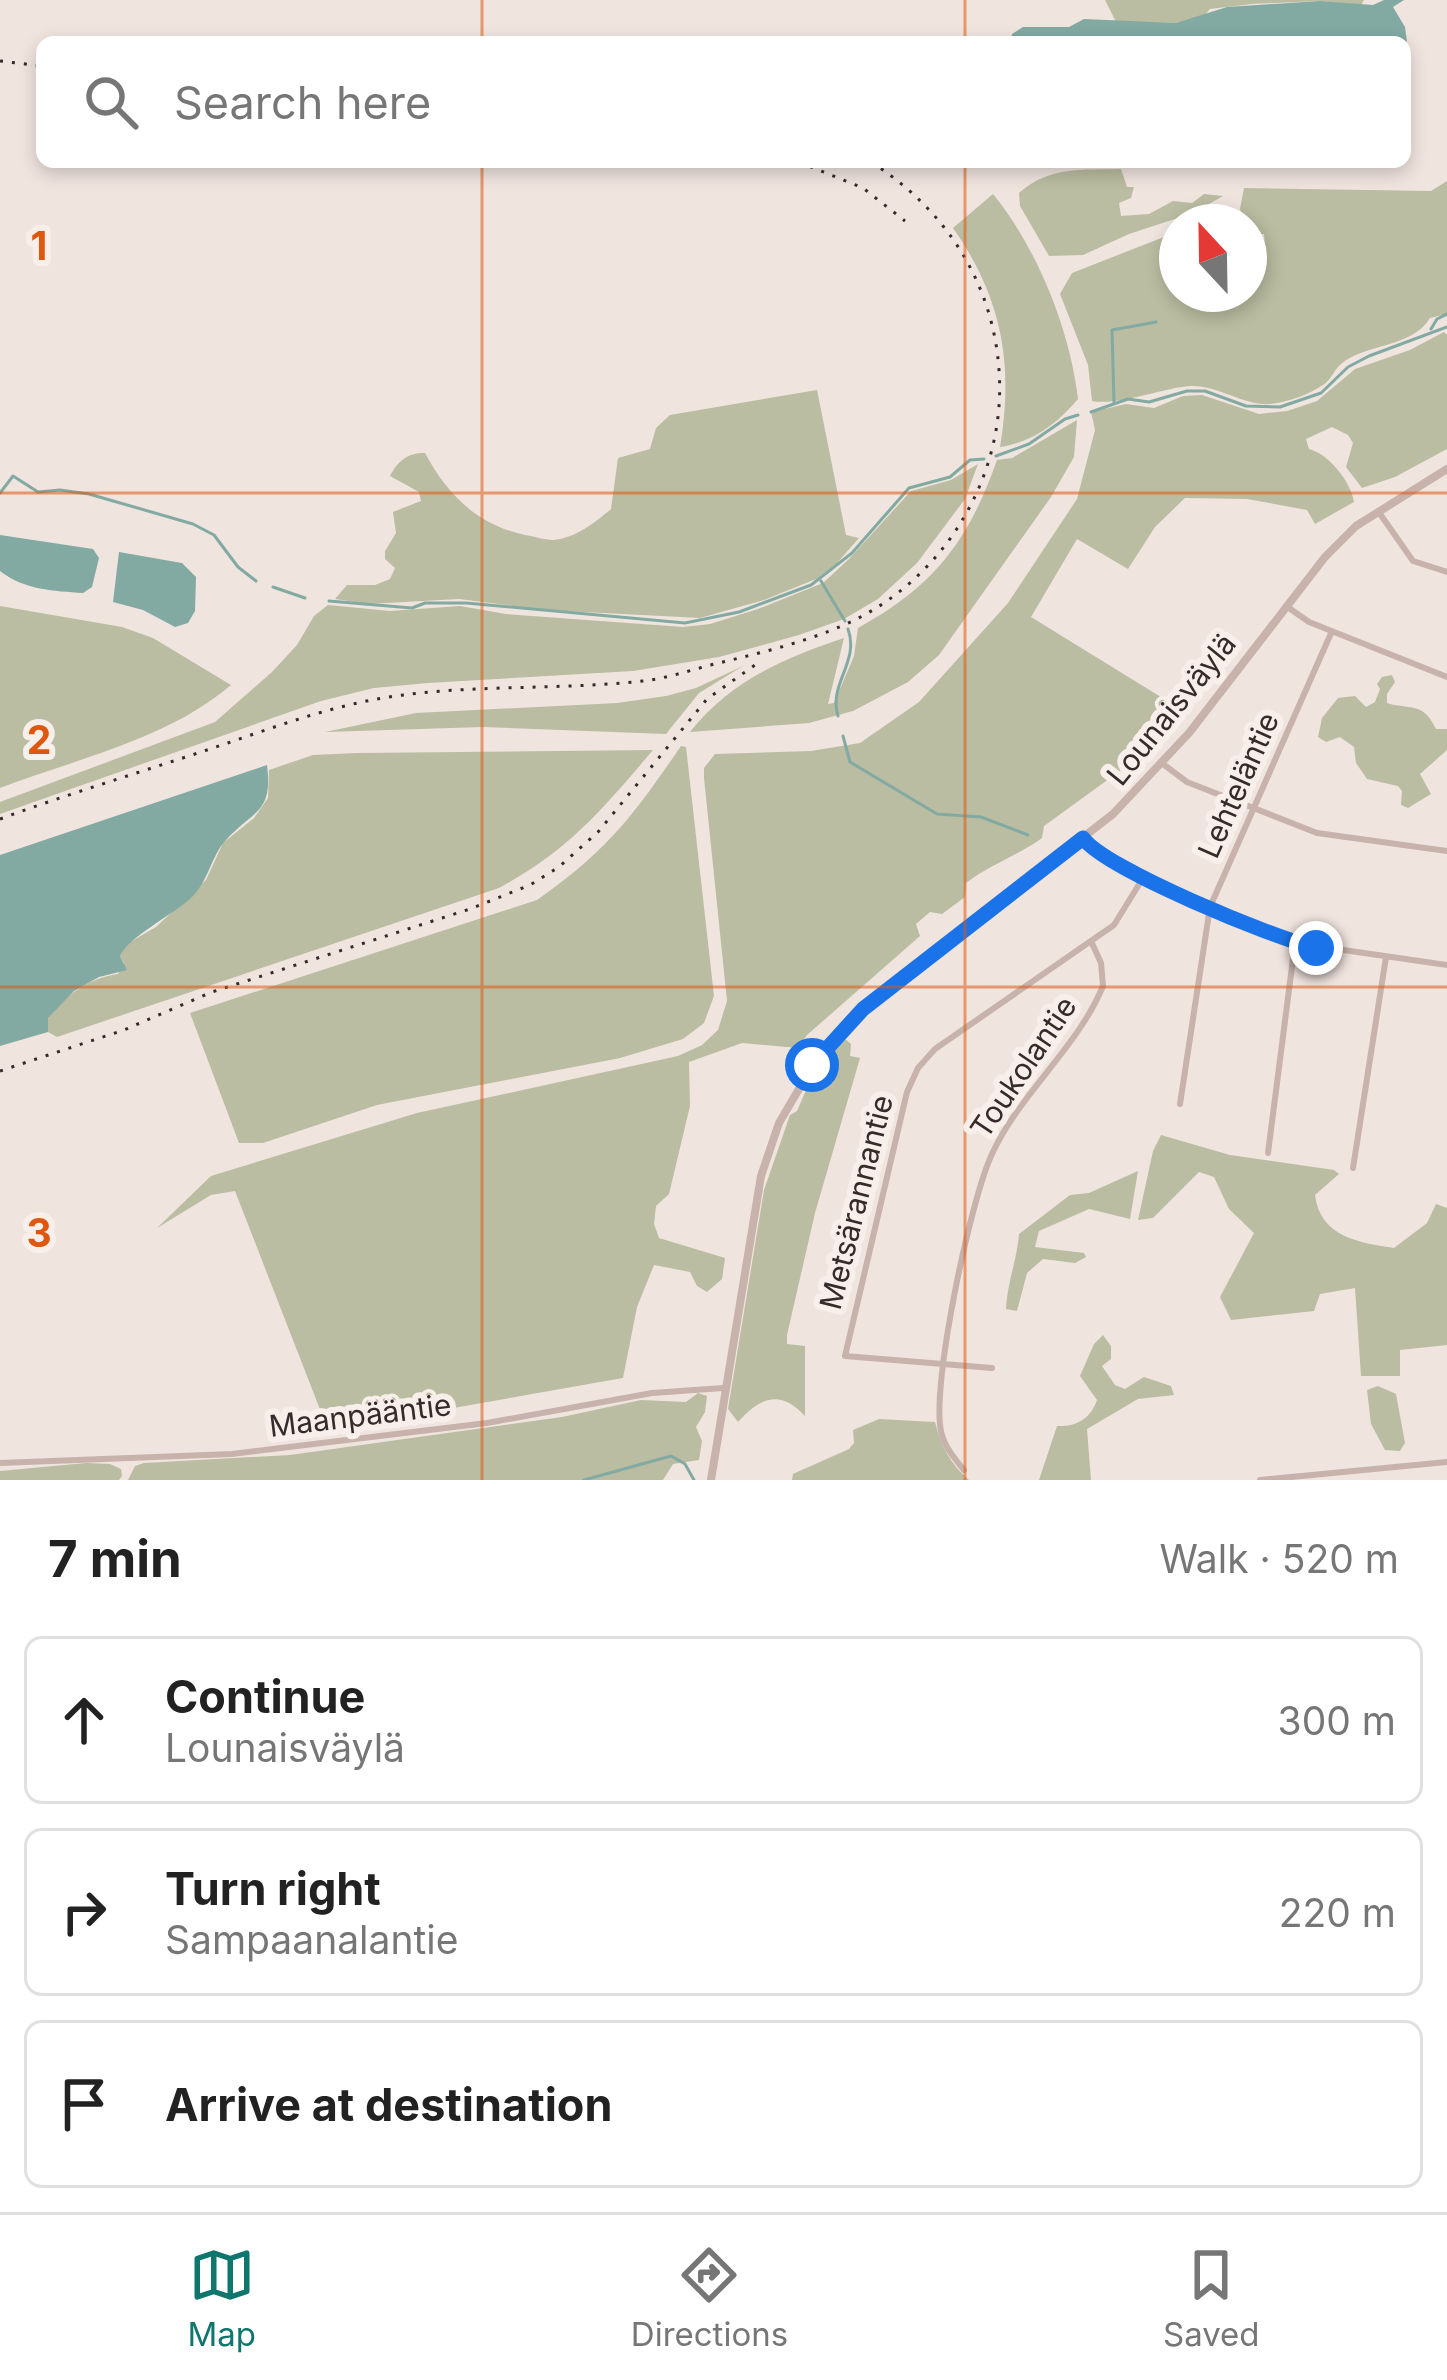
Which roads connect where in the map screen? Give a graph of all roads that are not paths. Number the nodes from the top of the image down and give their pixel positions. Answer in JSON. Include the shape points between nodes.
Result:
{"nodes":[{"id":1,"x":1447,"y":469,"type":"edge"},
{"id":2,"x":1378,"y":512,"type":"junction"},
{"id":3,"x":1447,"y":572,"type":"edge"},
{"id":4,"x":1285,"y":605,"type":"junction"},
{"id":5,"x":1332,"y":631,"type":"junction"},
{"id":6,"x":1447,"y":677,"type":"edge"},
{"id":7,"x":1163,"y":764,"type":"junction"},
{"id":8,"x":1255,"y":808,"type":"junction"},
{"id":9,"x":1083,"y":838,"type":"junction"},
{"id":10,"x":1447,"y":851,"type":"edge"},
{"id":11,"x":1143,"y":878,"type":"junction"},
{"id":12,"x":1210,"y":907,"type":"junction"},
{"id":13,"x":1091,"y":941,"type":"junction"},
{"id":14,"x":1295,"y":943,"type":"junction"},
{"id":15,"x":1386,"y":958,"type":"junction"},
{"id":16,"x":1447,"y":965,"type":"edge"},
{"id":17,"x":1180,"y":1104,"type":"dead end"},
{"id":18,"x":1268,"y":1153,"type":"dead end"},
{"id":19,"x":1353,"y":1168,"type":"dead end"},
{"id":20,"x":942,"y":1362,"type":"junction"},
{"id":21,"x":992,"y":1367,"type":"dead end"},
{"id":22,"x":723,"y":1388,"type":"junction"},
{"id":23,"x":0,"y":1462,"type":"edge"},
{"id":24,"x":1447,"y":1462,"type":"edge"},
{"id":25,"x":964,"y":1470,"type":"dead end"},
{"id":26,"x":711,"y":1480,"type":"edge"},
{"id":27,"x":1261,"y":1480,"type":"edge"}],
"edges":[{"from":1,"to":2,"type":"street","name":"Lounaisväylä"},
{"from":2,"to":3,"type":"street","via":[[1413,562]]},
{"from":2,"to":4,"type":"street","name":"Lounaisväylä","via":[[1324,557]]},
{"from":4,"to":5,"type":"street"},
{"from":4,"to":7,"type":"street","name":"Lounaisväylä"},
{"from":5,"to":6,"type":"street"},
{"from":5,"to":8,"type":"street","name":"Lehteläntie"},
{"from":7,"to":8,"type":"street"},
{"from":7,"to":9,"type":"street","name":"Lounaisväylä"},
{"from":8,"to":10,"type":"street","via":[[1318,833]]},
{"from":8,"to":12,"type":"street","name":"Lehteläntie"},
{"from":9,"to":11,"type":"street"},
{"from":9,"to":22,"type":"street","name":"Lounaisväylä","via":[[863,1009],[812,1065],[761,1176]]},
{"from":11,"to":12,"type":"street"},
{"from":11,"to":13,"type":"street","name":"Metsärannantie","via":[[1114,925]]},
{"from":12,"to":14,"type":"street"},
{"from":12,"to":17,"type":"street","name":"Lehteläntie"},
{"from":13,"to":20,"type":"street","name":"Toukolantie","via":[[1103,986],[991,1156]]},
{"from":13,"to":20,"type":"street","name":"Metsärannantie","via":[[935,1049],[907,1092],[844,1356]]},
{"from":14,"to":15,"type":"street"},
{"from":14,"to":18,"type":"street"},
{"from":15,"to":16,"type":"street"},
{"from":15,"to":19,"type":"street"},
{"from":20,"to":21,"type":"street","name":"Metsärannantie"},
{"from":20,"to":25,"type":"street","name":"Toukolantie","via":[[941,1433]]},
{"from":22,"to":23,"type":"street","name":"Maanpääntie","via":[[232,1454]]},
{"from":22,"to":26,"type":"street","name":"Lounaisväylä"},
{"from":24,"to":27,"type":"street"}]}
